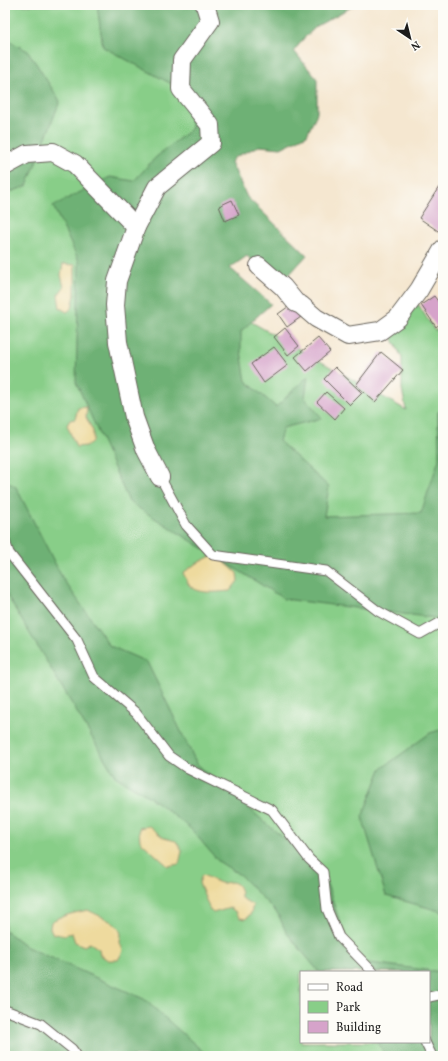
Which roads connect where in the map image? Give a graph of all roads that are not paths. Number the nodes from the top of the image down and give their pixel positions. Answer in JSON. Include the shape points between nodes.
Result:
{"nodes":[{"id":1,"x":205,"y":5,"type":"edge"},
{"id":2,"x":5,"y":166,"type":"edge"},
{"id":3,"x":136,"y":227,"type":"junction"},
{"id":4,"x":443,"y":249,"type":"edge"},
{"id":5,"x":259,"y":266,"type":"dead end"},
{"id":6,"x":160,"y":477,"type":"joint"},
{"id":7,"x":5,"y":541,"type":"edge"},
{"id":8,"x":443,"y":621,"type":"edge"},
{"id":9,"x":372,"y":971,"type":"edge"},
{"id":10,"x":443,"y":994,"type":"edge"},
{"id":11,"x":430,"y":997,"type":"edge"},
{"id":12,"x":5,"y":1010,"type":"edge"},
{"id":13,"x":426,"y":1043,"type":"edge"},
{"id":14,"x":78,"y":1056,"type":"edge"},
{"id":15,"x":432,"y":1056,"type":"edge"}],
"edges":[{"from":1,"to":3,"type":"street","via":[[210,21],[182,60],[181,89],[210,125],[211,143],[157,187]]},
{"from":2,"to":3,"type":"street","via":[[27,154],[53,152],[75,164]]},
{"from":3,"to":6,"type":"street","via":[[117,281],[115,305],[118,342],[134,417],[146,450]]},
{"from":4,"to":5,"type":"street","via":[[419,290],[398,318],[380,331],[348,336],[296,303]]},
{"from":6,"to":8,"type":"lane","via":[[186,524],[213,555],[326,571],[378,611],[420,634]]},
{"from":7,"to":9,"type":"lane","via":[[9,553],[77,640],[94,677],[136,713],[169,756],[188,769],[272,810],[309,860],[323,872],[327,909],[339,937]]},
{"from":10,"to":11,"type":"lane"},
{"from":12,"to":14,"type":"lane","via":[[42,1024]]},
{"from":13,"to":15,"type":"lane"}]}
